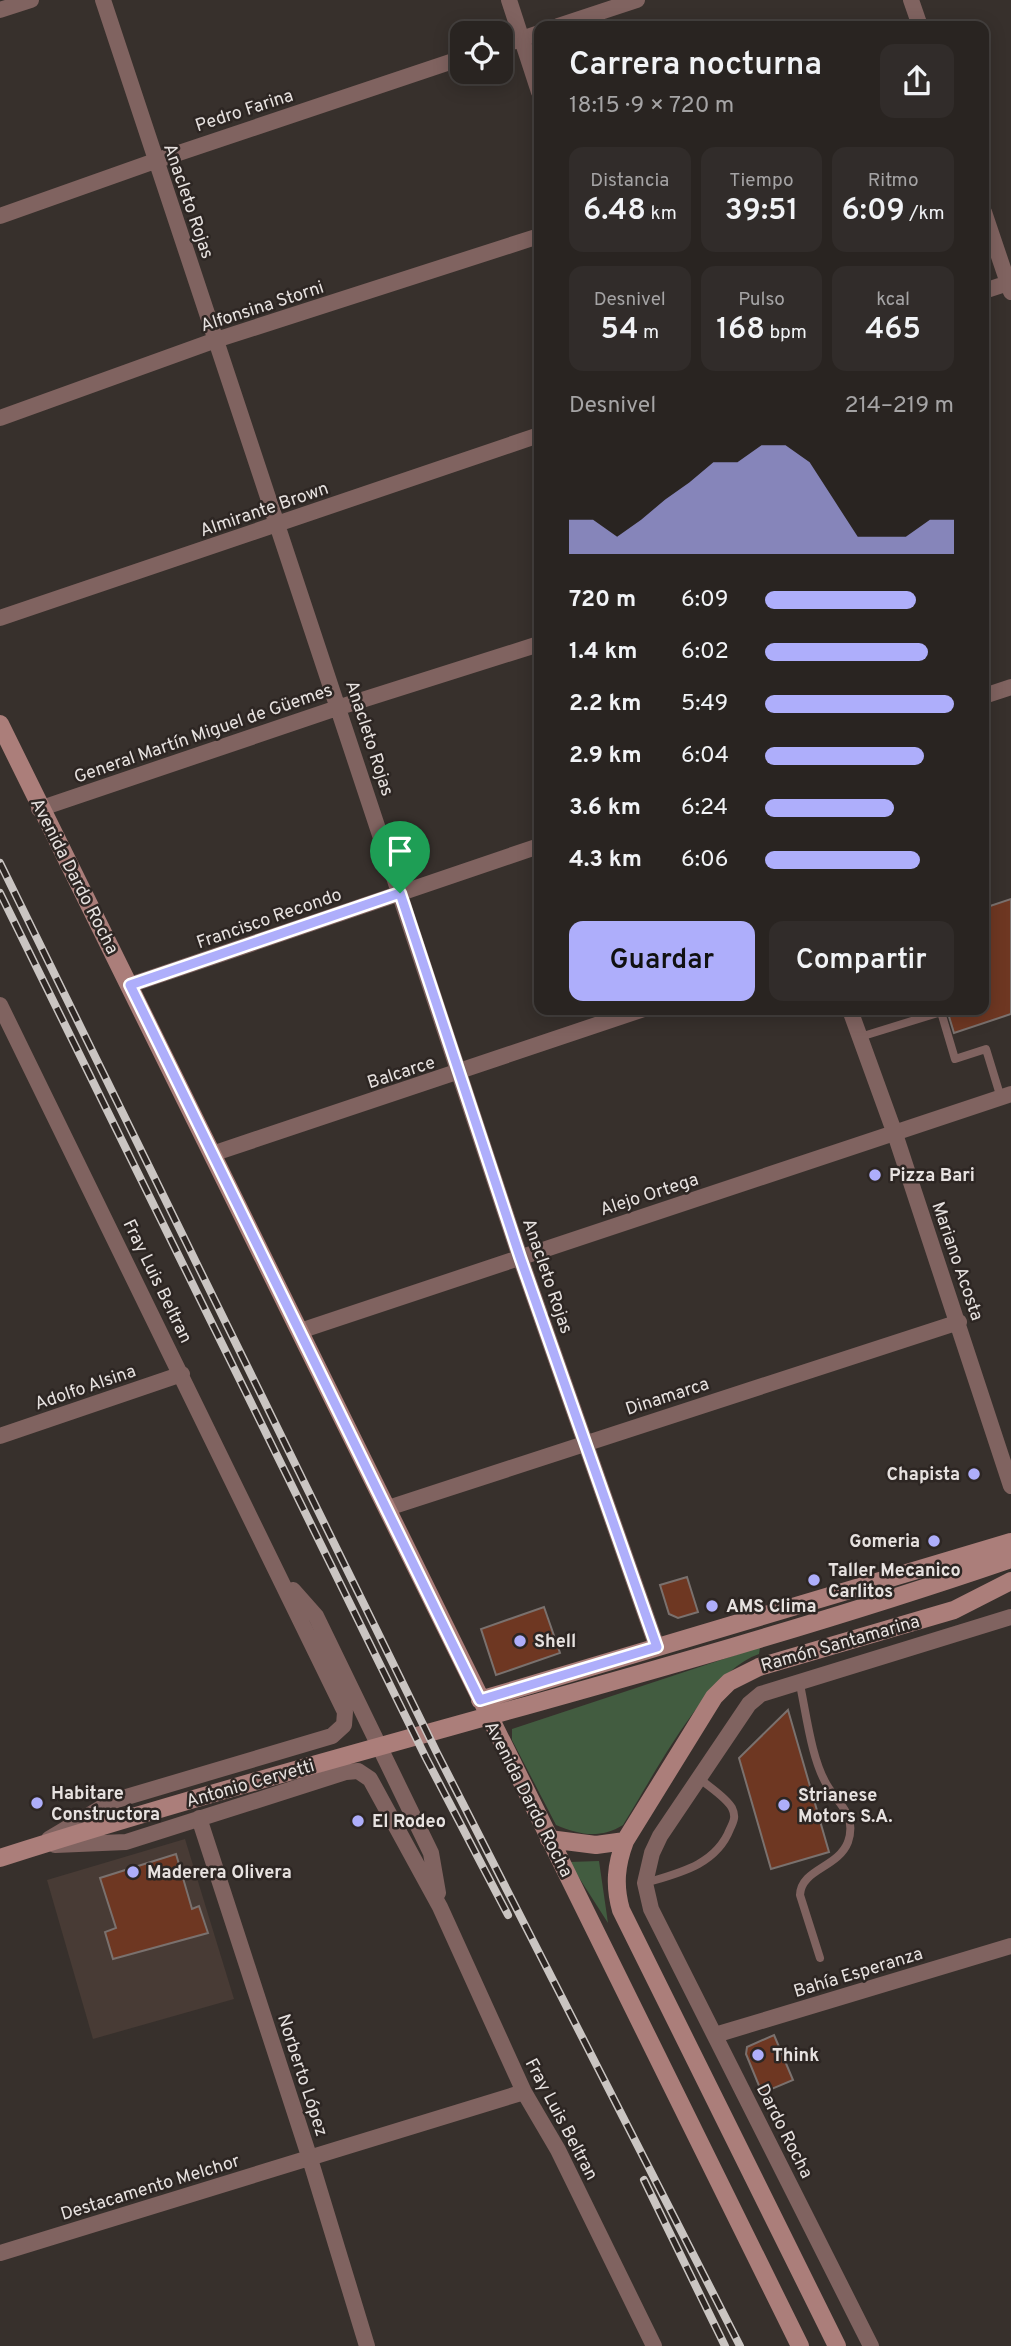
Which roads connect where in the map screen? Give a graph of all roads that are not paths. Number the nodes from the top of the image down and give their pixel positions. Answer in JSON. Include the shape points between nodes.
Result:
{"nodes":[{"id":1,"x":31,"y":0,"type":"edge"},
{"id":2,"x":103,"y":0,"type":"edge"},
{"id":3,"x":509,"y":0,"type":"edge"},
{"id":4,"x":637,"y":0,"type":"edge"},
{"id":5,"x":911,"y":0,"type":"edge"},
{"id":6,"x":0,"y":10,"type":"edge"},
{"id":7,"x":573,"y":21,"type":"edge"},
{"id":8,"x":918,"y":21,"type":"edge"},
{"id":9,"x":534,"y":34,"type":"edge"},
{"id":10,"x":522,"y":38,"type":"junction"},
{"id":11,"x":513,"y":41,"type":"edge"},
{"id":12,"x":450,"y":62,"type":"edge"},
{"id":13,"x":534,"y":76,"type":"edge"},
{"id":14,"x":155,"y":160,"type":"junction"},
{"id":15,"x":0,"y":216,"type":"edge"},
{"id":16,"x":989,"y":226,"type":"edge"},
{"id":17,"x":534,"y":238,"type":"edge"},
{"id":18,"x":1010,"y":285,"type":"edge"},
{"id":19,"x":989,"y":290,"type":"edge"},
{"id":20,"x":216,"y":340,"type":"junction"},
{"id":21,"x":0,"y":418,"type":"edge"},
{"id":22,"x":534,"y":437,"type":"edge"},
{"id":23,"x":277,"y":526,"type":"junction"},
{"id":24,"x":0,"y":618,"type":"edge"},
{"id":25,"x":534,"y":646,"type":"edge"},
{"id":26,"x":1011,"y":687,"type":"edge"},
{"id":27,"x":989,"y":694,"type":"edge"},
{"id":28,"x":340,"y":707,"type":"junction"},
{"id":29,"x":0,"y":724,"type":"edge"},
{"id":30,"x":40,"y":809,"type":"junction"},
{"id":31,"x":534,"y":848,"type":"edge"},
{"id":32,"x":400,"y":893,"type":"junction"},
{"id":33,"x":130,"y":985,"type":"junction"},
{"id":34,"x":0,"y":1005,"type":"edge"},
{"id":35,"x":626,"y":1015,"type":"edge"},
{"id":36,"x":852,"y":1015,"type":"edge"},
{"id":37,"x":931,"y":1015,"type":"edge"},
{"id":38,"x":942,"y":1015,"type":"edge"},
{"id":39,"x":5,"y":1027,"type":"edge"},
{"id":40,"x":860,"y":1037,"type":"junction"},
{"id":41,"x":461,"y":1073,"type":"junction"},
{"id":42,"x":1006,"y":1096,"type":"edge"},
{"id":43,"x":895,"y":1134,"type":"junction"},
{"id":44,"x":212,"y":1154,"type":"junction"},
{"id":45,"x":520,"y":1257,"type":"junction"},
{"id":46,"x":958,"y":1322,"type":"junction"},
{"id":47,"x":300,"y":1331,"type":"junction"},
{"id":48,"x":182,"y":1374,"type":"junction"},
{"id":49,"x":0,"y":1436,"type":"edge"},
{"id":50,"x":585,"y":1442,"type":"junction"},
{"id":51,"x":1011,"y":1486,"type":"edge"},
{"id":52,"x":388,"y":1507,"type":"junction"},
{"id":53,"x":1011,"y":1543,"type":"edge"},
{"id":54,"x":1011,"y":1559,"type":"edge"},
{"id":55,"x":280,"y":1575,"type":"junction"},
{"id":56,"x":1011,"y":1581,"type":"edge"},
{"id":57,"x":874,"y":1606,"type":"junction"},
{"id":58,"x":1011,"y":1617,"type":"edge"},
{"id":59,"x":657,"y":1647,"type":"junction"},
{"id":60,"x":799,"y":1680,"type":"junction"},
{"id":61,"x":480,"y":1700,"type":"junction"},
{"id":62,"x":344,"y":1725,"type":"joint"},
{"id":63,"x":422,"y":1733,"type":"joint"},
{"id":64,"x":699,"y":1778,"type":"junction"},
{"id":65,"x":370,"y":1779,"type":"joint"},
{"id":66,"x":199,"y":1818,"type":"junction"},
{"id":67,"x":549,"y":1839,"type":"junction"},
{"id":68,"x":625,"y":1841,"type":"junction"},
{"id":69,"x":38,"y":1846,"type":"junction"},
{"id":70,"x":652,"y":1853,"type":"joint"},
{"id":71,"x":0,"y":1858,"type":"edge"},
{"id":72,"x":645,"y":1883,"type":"junction"},
{"id":73,"x":440,"y":1907,"type":"junction"},
{"id":74,"x":1011,"y":1946,"type":"edge"},
{"id":75,"x":820,"y":1958,"type":"dead end"},
{"id":76,"x":715,"y":2035,"type":"junction"},
{"id":77,"x":524,"y":2092,"type":"junction"},
{"id":78,"x":310,"y":2159,"type":"junction"},
{"id":79,"x":0,"y":2253,"type":"edge"},
{"id":80,"x":367,"y":2346,"type":"edge"},
{"id":81,"x":654,"y":2346,"type":"edge"},
{"id":82,"x":800,"y":2346,"type":"edge"},
{"id":83,"x":837,"y":2346,"type":"edge"},
{"id":84,"x":871,"y":2346,"type":"edge"}],
"edges":[{"from":1,"to":6,"type":"street"},
{"from":2,"to":14,"type":"street","name":"Anacleto Rojas"},
{"from":3,"to":10,"type":"street"},
{"from":4,"to":7,"type":"street"},
{"from":5,"to":8,"type":"street"},
{"from":9,"to":10,"type":"street"},
{"from":10,"to":11,"type":"street"},
{"from":10,"to":13,"type":"street"},
{"from":12,"to":14,"type":"street","name":"Pedro Farina"},
{"from":14,"to":15,"type":"street","name":"Pedro Farina"},
{"from":14,"to":20,"type":"street","name":"Anacleto Rojas"},
{"from":16,"to":18,"type":"street"},
{"from":17,"to":20,"type":"street","name":"Alfonsina Storni"},
{"from":18,"to":19,"type":"street"},
{"from":20,"to":21,"type":"street","name":"Alfonsina Storni"},
{"from":20,"to":23,"type":"street","name":"Anacleto Rojas"},
{"from":22,"to":23,"type":"street","name":"Almirante Brown"},
{"from":23,"to":24,"type":"street","name":"Almirante Brown"},
{"from":23,"to":28,"type":"street","name":"Anacleto Rojas"},
{"from":25,"to":28,"type":"street","name":"General Martín Miguel de Güemes"},
{"from":26,"to":27,"type":"street"},
{"from":28,"to":30,"type":"street","name":"General Martín Miguel de Güemes"},
{"from":28,"to":32,"type":"street","name":"Anacleto Rojas"},
{"from":29,"to":30,"type":"main road","name":"Avenida Dardo Rocha"},
{"from":30,"to":33,"type":"main road","name":"Avenida Dardo Rocha"},
{"from":31,"to":32,"type":"street","name":"Francisco Recondo"},
{"from":32,"to":33,"type":"street","name":"Francisco Recondo"},
{"from":32,"to":41,"type":"street","name":"Anacleto Rojas"},
{"from":33,"to":44,"type":"main road","name":"Avenida Dardo Rocha"},
{"from":34,"to":39,"type":"street","name":"Fray Luis Beltran"},
{"from":35,"to":41,"type":"street","name":"Balcarce"},
{"from":36,"to":40,"type":"street","name":"Mariano Acosta"},
{"from":37,"to":40,"type":"lane"},
{"from":38,"to":42,"type":"lane","via":[[955,1059],[986,1049]]},
{"from":39,"to":48,"type":"street","name":"Fray Luis Beltran"},
{"from":40,"to":43,"type":"street","name":"Mariano Acosta"},
{"from":41,"to":44,"type":"street","name":"Balcarce"},
{"from":41,"to":45,"type":"street","name":"Anacleto Rojas"},
{"from":42,"to":43,"type":"street","name":"Alejo Ortega"},
{"from":43,"to":45,"type":"street","name":"Alejo Ortega"},
{"from":43,"to":46,"type":"street","name":"Mariano Acosta"},
{"from":44,"to":47,"type":"main road","name":"Avenida Dardo Rocha"},
{"from":45,"to":47,"type":"street","name":"Alejo Ortega"},
{"from":45,"to":50,"type":"street","name":"Anacleto Rojas"},
{"from":46,"to":50,"type":"street","name":"Dinamarca"},
{"from":46,"to":51,"type":"street","name":"Mariano Acosta"},
{"from":47,"to":52,"type":"main road","name":"Avenida Dardo Rocha"},
{"from":48,"to":49,"type":"street","name":"Adolfo Alsina"},
{"from":48,"to":55,"type":"street","name":"Fray Luis Beltran"},
{"from":50,"to":52,"type":"street","name":"Dinamarca"},
{"from":50,"to":59,"type":"street","name":"Anacleto Rojas"},
{"from":52,"to":61,"type":"main road","name":"Avenida Dardo Rocha"},
{"from":53,"to":57,"type":"main road","name":"Ramón Santamarina"},
{"from":53,"to":59,"type":"main road","name":"Ramón Santamarina"},
{"from":54,"to":57,"type":"main road","name":"Ramón Santamarina"},
{"from":55,"to":62,"type":"street","name":"Fray Luis Beltran","via":[[345,1712]]},
{"from":55,"to":73,"type":"street","name":"Fray Luis Beltran","via":[[316,1616],[431,1853]]},
{"from":56,"to":68,"type":"main road","name":"Ramón Santamarina","via":[[954,1610],[759,1667],[729,1682],[704,1713]]},
{"from":57,"to":63,"type":"main road","name":"Ramón Santamarina"},
{"from":58,"to":60,"type":"street","name":"Ramón Santamarina"},
{"from":59,"to":61,"type":"main road","name":"Ramón Santamarina"},
{"from":60,"to":64,"type":"street","name":"Ramón Santamarina","via":[[761,1694],[750,1704]]},
{"from":60,"to":75,"type":"lane","via":[[822,1773],[850,1815],[842,1856],[807,1877],[801,1886]]},
{"from":61,"to":67,"type":"main road","name":"Avenida Dardo Rocha"},
{"from":62,"to":69,"type":"street","name":"Antonio Cervetti","via":[[332,1737],[114,1801]]},
{"from":63,"to":69,"type":"main road","name":"Antonio Cervetti"},
{"from":64,"to":70,"type":"street","name":"Ramón Santamarina"},
{"from":64,"to":72,"type":"lane","via":[[731,1805],[735,1816],[729,1832],[717,1852],[703,1862]]},
{"from":65,"to":66,"type":"street","name":"Antonio Cervetti","via":[[358,1771],[346,1772]]},
{"from":65,"to":73,"type":"street","name":"Fray Luis Beltran"},
{"from":66,"to":69,"type":"street","name":"Antonio Cervetti","via":[[126,1842]]},
{"from":66,"to":78,"type":"street","name":"Norberto López"},
{"from":67,"to":68,"type":"main road","via":[[596,1845]]},
{"from":67,"to":82,"type":"main road","name":"Avenida Dardo Rocha"},
{"from":68,"to":83,"type":"main road","via":[[616,1875],[621,1910]]},
{"from":69,"to":71,"type":"main road","name":"Antonio Cervetti"},
{"from":70,"to":72,"type":"street","name":"Dardo Rocha"},
{"from":72,"to":76,"type":"street","name":"Dardo Rocha","via":[[650,1909]]},
{"from":73,"to":77,"type":"street","name":"Fray Luis Beltran"},
{"from":74,"to":76,"type":"street","name":"Bahía Esperanza"},
{"from":76,"to":84,"type":"street","name":"Dardo Rocha"},
{"from":77,"to":78,"type":"street"},
{"from":77,"to":81,"type":"street","name":"Fray Luis Beltran","via":[[558,2150]]},
{"from":78,"to":79,"type":"street","name":"Destacamento Melchor"},
{"from":78,"to":80,"type":"street","name":"Norberto López"}]}
